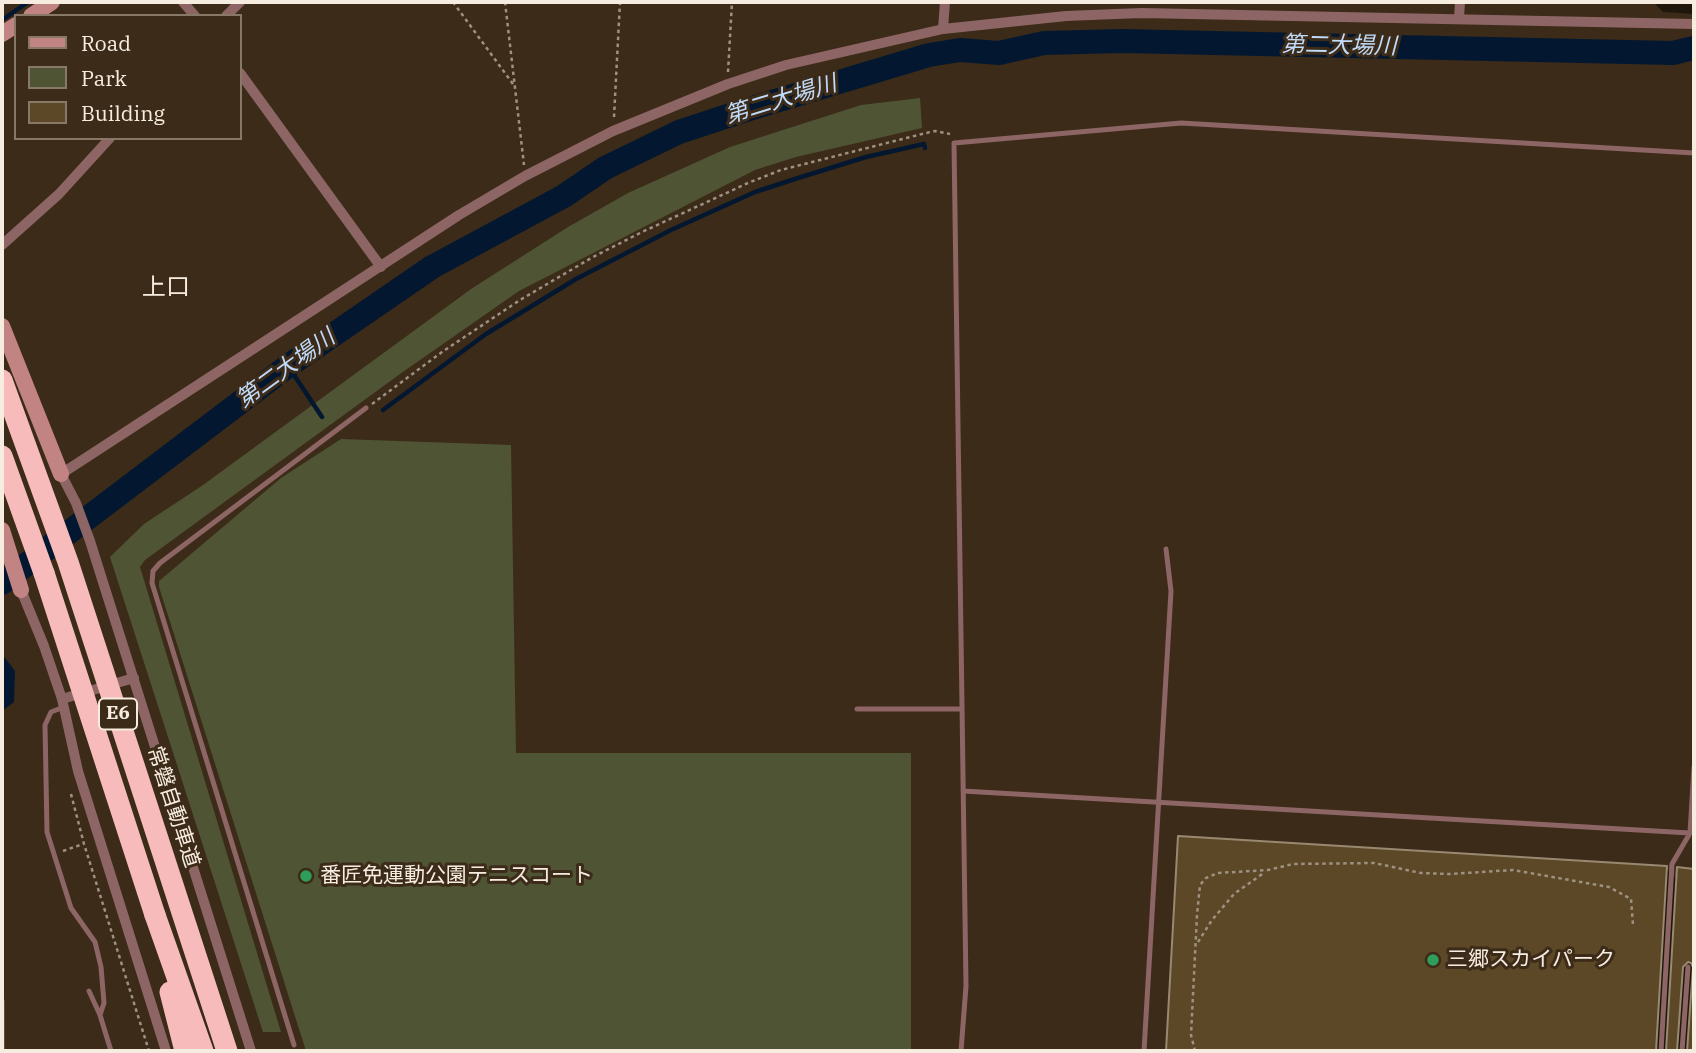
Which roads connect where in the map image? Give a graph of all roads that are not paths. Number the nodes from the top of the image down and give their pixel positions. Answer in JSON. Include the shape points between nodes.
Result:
{"nodes":[{"id":1,"x":52,"y":2,"type":"edge"},
{"id":2,"x":945,"y":2,"type":"edge"},
{"id":3,"x":1460,"y":2,"type":"edge"},
{"id":4,"x":34,"y":14,"type":"edge"},
{"id":5,"x":1459,"y":18,"type":"junction"},
{"id":6,"x":1694,"y":24,"type":"edge"},
{"id":7,"x":943,"y":29,"type":"junction"},
{"id":8,"x":242,"y":76,"type":"edge"},
{"id":9,"x":108,"y":140,"type":"edge"},
{"id":10,"x":1694,"y":153,"type":"edge"},
{"id":11,"x":2,"y":245,"type":"edge"},
{"id":12,"x":380,"y":267,"type":"junction"},
{"id":13,"x":2,"y":326,"type":"edge"},
{"id":14,"x":2,"y":380,"type":"edge"},
{"id":15,"x":28,"y":389,"type":"junction"},
{"id":16,"x":2,"y":399,"type":"edge"},
{"id":17,"x":366,"y":408,"type":"road end"},
{"id":18,"x":2,"y":456,"type":"edge"},
{"id":19,"x":61,"y":474,"type":"junction"},
{"id":20,"x":4,"y":538,"type":"edge"},
{"id":21,"x":1166,"y":549,"type":"dead end"},
{"id":22,"x":22,"y":590,"type":"joint"},
{"id":23,"x":134,"y":678,"type":"junction"},
{"id":24,"x":63,"y":703,"type":"junction"},
{"id":25,"x":857,"y":709,"type":"dead end"},
{"id":26,"x":962,"y":709,"type":"junction"},
{"id":27,"x":1694,"y":767,"type":"edge"},
{"id":28,"x":963,"y":791,"type":"junction"},
{"id":29,"x":1158,"y":802,"type":"junction"},
{"id":30,"x":1690,"y":833,"type":"junction"},
{"id":31,"x":155,"y":915,"type":"junction"},
{"id":32,"x":1688,"y":967,"type":"dead end"},
{"id":33,"x":89,"y":990,"type":"dead end"},
{"id":34,"x":2,"y":1001,"type":"edge"},
{"id":35,"x":100,"y":1015,"type":"junction"},
{"id":36,"x":293,"y":1045,"type":"dead end"},
{"id":37,"x":251,"y":1049,"type":"edge"},
{"id":38,"x":2,"y":1051,"type":"edge"},
{"id":39,"x":111,"y":1051,"type":"edge"},
{"id":40,"x":166,"y":1051,"type":"edge"},
{"id":41,"x":185,"y":1051,"type":"edge"},
{"id":42,"x":203,"y":1051,"type":"edge"},
{"id":43,"x":218,"y":1051,"type":"edge"},
{"id":44,"x":227,"y":1051,"type":"edge"},
{"id":45,"x":961,"y":1051,"type":"edge"},
{"id":46,"x":1144,"y":1051,"type":"edge"},
{"id":47,"x":1661,"y":1051,"type":"edge"},
{"id":48,"x":1682,"y":1051,"type":"edge"}],
"edges":[{"from":1,"to":4,"type":"street"},
{"from":2,"to":7,"type":"street"},
{"from":3,"to":5,"type":"street"},
{"from":5,"to":6,"type":"street"},
{"from":5,"to":7,"type":"street","via":[[1141,13]]},
{"from":7,"to":12,"type":"street","via":[[821,56],[728,84],[613,131],[525,176]]},
{"from":8,"to":12,"type":"street"},
{"from":9,"to":11,"type":"street","via":[[59,194]]},
{"from":10,"to":26,"type":"lane","via":[[1181,123],[954,143]]},
{"from":12,"to":19,"type":"street"},
{"from":13,"to":15,"type":"street"},
{"from":14,"to":44,"type":"highway","name":"常磐自動車道","number":"E6","bridge":true,"via":[[68,562]]},
{"from":15,"to":16,"type":"street"},
{"from":15,"to":19,"type":"street"},
{"from":17,"to":36,"type":"lane","via":[[153,571],[152,583]]},
{"from":18,"to":31,"type":"highway","number":"E6","bridge":true},
{"from":19,"to":23,"type":"street","via":[[90,541]]},
{"from":20,"to":22,"type":"street"},
{"from":21,"to":29,"type":"lane","via":[[1171,591]]},
{"from":22,"to":24,"type":"street"},
{"from":23,"to":24,"type":"street"},
{"from":23,"to":37,"type":"street"},
{"from":24,"to":35,"type":"lane","via":[[51,712],[45,725],[47,832],[72,908],[95,942],[102,967]]},
{"from":24,"to":40,"type":"street","via":[[78,771]]},
{"from":25,"to":26,"type":"lane"},
{"from":26,"to":28,"type":"lane"},
{"from":27,"to":30,"type":"lane"},
{"from":28,"to":29,"type":"lane"},
{"from":28,"to":45,"type":"lane","via":[[966,986]]},
{"from":29,"to":30,"type":"lane"},
{"from":29,"to":46,"type":"lane"},
{"from":30,"to":47,"type":"lane","via":[[1672,864]]},
{"from":31,"to":41,"type":"highway"},
{"from":31,"to":42,"type":"highway","number":"E6"},
{"from":32,"to":48,"type":"lane"},
{"from":33,"to":35,"type":"lane"},
{"from":34,"to":38,"type":"lane"},
{"from":35,"to":39,"type":"lane"},
{"from":37,"to":43,"type":"street"}]}
